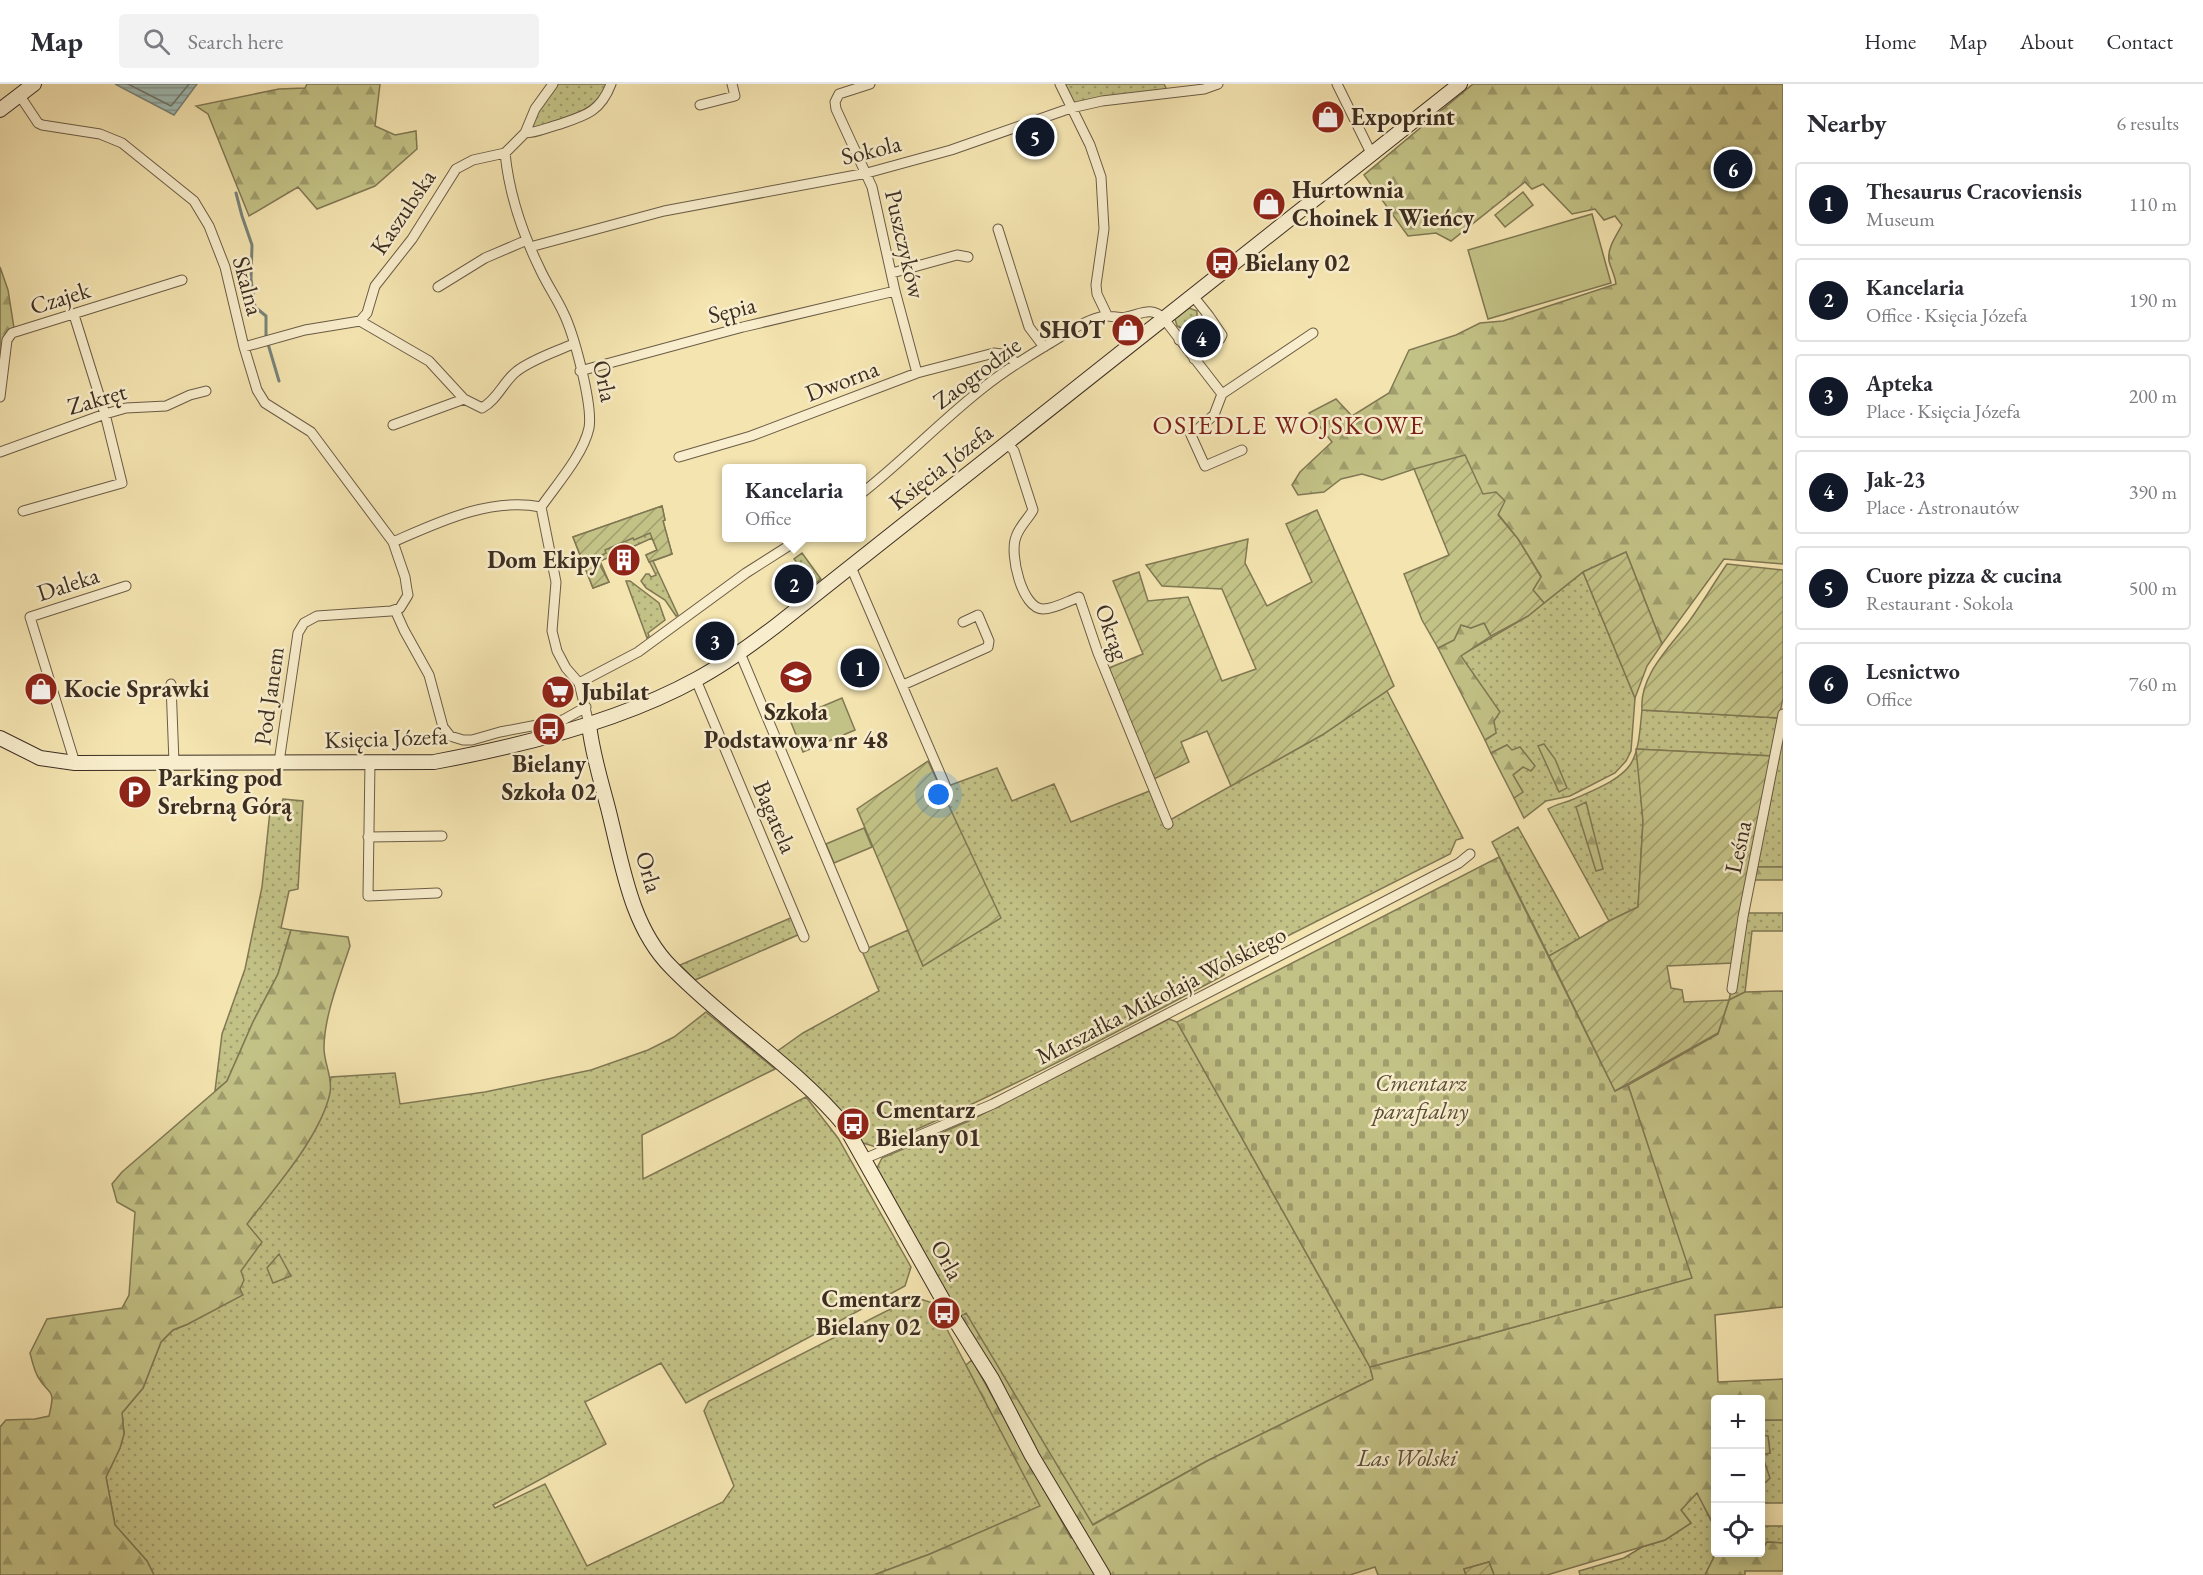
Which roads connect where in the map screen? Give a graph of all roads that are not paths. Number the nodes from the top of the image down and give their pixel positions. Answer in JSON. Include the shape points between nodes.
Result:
{"nodes":[{"id":1,"x":34,"y":84,"type":"edge"},
{"id":2,"x":553,"y":84,"type":"edge"},
{"id":3,"x":611,"y":84,"type":"edge"},
{"id":4,"x":732,"y":84,"type":"edge"},
{"id":5,"x":837,"y":84,"type":"edge"},
{"id":6,"x":870,"y":84,"type":"edge"},
{"id":7,"x":1060,"y":84,"type":"edge"},
{"id":8,"x":1218,"y":84,"type":"edge"},
{"id":9,"x":1337,"y":84,"type":"edge"},
{"id":10,"x":1460,"y":84,"type":"edge"},
{"id":11,"x":839,"y":94,"type":"junction"},
{"id":12,"x":20,"y":96,"type":"junction"},
{"id":13,"x":700,"y":105,"type":"dead end"},
{"id":14,"x":1071,"y":108,"type":"junction"},
{"id":15,"x":0,"y":110,"type":"edge"},
{"id":16,"x":525,"y":133,"type":"junction"},
{"id":17,"x":504,"y":153,"type":"junction"},
{"id":18,"x":1372,"y":155,"type":"junction"},
{"id":19,"x":867,"y":173,"type":"junction"},
{"id":20,"x":998,"y":229,"type":"dead end"},
{"id":21,"x":529,"y":243,"type":"junction"},
{"id":22,"x":968,"y":257,"type":"dead end"},
{"id":23,"x":892,"y":273,"type":"junction"},
{"id":24,"x":183,"y":280,"type":"dead end"},
{"id":25,"x":438,"y":287,"type":"dead end"},
{"id":26,"x":895,"y":291,"type":"junction"},
{"id":27,"x":1193,"y":296,"type":"junction"},
{"id":28,"x":74,"y":315,"type":"junction"},
{"id":29,"x":1107,"y":315,"type":"junction"},
{"id":30,"x":1209,"y":316,"type":"junction"},
{"id":31,"x":1164,"y":319,"type":"junction"},
{"id":32,"x":360,"y":321,"type":"junction"},
{"id":33,"x":1313,"y":333,"type":"dead end"},
{"id":34,"x":1179,"y":340,"type":"junction"},
{"id":35,"x":573,"y":344,"type":"junction"},
{"id":36,"x":244,"y":347,"type":"junction"},
{"id":37,"x":1044,"y":347,"type":"junction"},
{"id":38,"x":1194,"y":359,"type":"junction"},
{"id":39,"x":1016,"y":364,"type":"junction"},
{"id":40,"x":580,"y":371,"type":"junction"},
{"id":41,"x":917,"y":373,"type":"junction"},
{"id":42,"x":206,"y":391,"type":"dead end"},
{"id":43,"x":1222,"y":394,"type":"junction"},
{"id":44,"x":0,"y":397,"type":"edge"},
{"id":45,"x":464,"y":399,"type":"junction"},
{"id":46,"x":105,"y":414,"type":"junction"},
{"id":47,"x":393,"y":425,"type":"dead end"},
{"id":48,"x":1007,"y":443,"type":"junction"},
{"id":49,"x":1242,"y":450,"type":"dead end"},
{"id":50,"x":0,"y":452,"type":"edge"},
{"id":51,"x":679,"y":457,"type":"dead end"},
{"id":52,"x":866,"y":489,"type":"edge"},
{"id":53,"x":541,"y":507,"type":"junction"},
{"id":54,"x":23,"y":511,"type":"dead end"},
{"id":55,"x":393,"y":542,"type":"junction"},
{"id":56,"x":793,"y":542,"type":"edge"},
{"id":57,"x":851,"y":567,"type":"junction"},
{"id":58,"x":126,"y":586,"type":"dead end"},
{"id":59,"x":395,"y":610,"type":"junction"},
{"id":60,"x":963,"y":622,"type":"dead end"},
{"id":61,"x":740,"y":653,"type":"junction"},
{"id":62,"x":696,"y":680,"type":"junction"},
{"id":63,"x":579,"y":683,"type":"junction"},
{"id":64,"x":171,"y":684,"type":"dead end"},
{"id":65,"x":903,"y":685,"type":"junction"},
{"id":66,"x":586,"y":707,"type":"junction"},
{"id":67,"x":1783,"y":714,"type":"edge"},
{"id":68,"x":589,"y":724,"type":"junction"},
{"id":69,"x":0,"y":738,"type":"edge"},
{"id":70,"x":279,"y":762,"type":"junction"},
{"id":71,"x":370,"y":762,"type":"junction"},
{"id":72,"x":75,"y":763,"type":"junction"},
{"id":73,"x":174,"y":763,"type":"junction"},
{"id":74,"x":945,"y":785,"type":"dead end"},
{"id":75,"x":1168,"y":824,"type":"dead end"},
{"id":76,"x":442,"y":836,"type":"dead end"},
{"id":77,"x":368,"y":837,"type":"junction"},
{"id":78,"x":1470,"y":854,"type":"dead end"},
{"id":79,"x":437,"y":893,"type":"dead end"},
{"id":80,"x":804,"y":937,"type":"dead end"},
{"id":81,"x":864,"y":948,"type":"dead end"},
{"id":82,"x":1732,"y":989,"type":"dead end"},
{"id":83,"x":864,"y":1159,"type":"junction"},
{"id":84,"x":1102,"y":1575,"type":"edge"}],
"edges":[{"from":1,"to":12,"type":"street"},
{"from":2,"to":16,"type":"street","via":[[535,109]]},
{"from":3,"to":16,"type":"street","via":[[599,105],[579,119]]},
{"from":4,"to":13,"type":"street","via":[[735,96]]},
{"from":5,"to":11,"type":"street","name":"Puszczyków"},
{"from":6,"to":11,"type":"street"},
{"from":7,"to":14,"type":"street"},
{"from":8,"to":14,"type":"street","name":"Sokola"},
{"from":9,"to":18,"type":"street"},
{"from":10,"to":18,"type":"street","name":"Księcia Józefa"},
{"from":11,"to":19,"type":"street","name":"Puszczyków","via":[[836,109]]},
{"from":12,"to":15,"type":"street"},
{"from":12,"to":36,"type":"street","name":"Skalna","via":[[42,125],[100,134],[122,142],[194,201],[225,267]]},
{"from":14,"to":19,"type":"street","name":"Sokola","via":[[951,150]]},
{"from":14,"to":29,"type":"street","via":[[1101,177],[1104,229],[1096,289]]},
{"from":16,"to":17,"type":"street"},
{"from":17,"to":21,"type":"street","name":"Orla","via":[[507,178]]},
{"from":17,"to":32,"type":"street","name":"Kaszubska","via":[[473,160],[456,169],[412,238],[375,286],[367,314]]},
{"from":18,"to":27,"type":"street","name":"Księcia Józefa"},
{"from":19,"to":21,"type":"street","name":"Sokola"},
{"from":19,"to":23,"type":"street","name":"Puszczyków"},
{"from":20,"to":37,"type":"street","via":[[1029,327]]},
{"from":21,"to":25,"type":"street","via":[[485,258]]},
{"from":21,"to":35,"type":"street","name":"Orla","via":[[564,314]]},
{"from":22,"to":23,"type":"street","via":[[957,255]]},
{"from":23,"to":26,"type":"street","name":"Puszczyków"},
{"from":24,"to":28,"type":"street","name":"Czajek"},
{"from":26,"to":40,"type":"street","name":"Sępia"},
{"from":26,"to":41,"type":"street","name":"Puszczyków"},
{"from":27,"to":30,"type":"street"},
{"from":27,"to":31,"type":"street","name":"Księcia Józefa"},
{"from":28,"to":44,"type":"street","name":"Czajek","via":[[12,333],[7,340]]},
{"from":28,"to":46,"type":"street"},
{"from":29,"to":31,"type":"street","name":"Zaogrodzie","via":[[1126,317],[1151,310]]},
{"from":29,"to":37,"type":"street","name":"Zaogrodzie"},
{"from":30,"to":34,"type":"street"},
{"from":30,"to":38,"type":"street","via":[[1222,335]]},
{"from":31,"to":34,"type":"street"},
{"from":31,"to":48,"type":"street","name":"Księcia Józefa"},
{"from":32,"to":36,"type":"street","via":[[305,330]]},
{"from":32,"to":45,"type":"street","via":[[429,361]]},
{"from":33,"to":43,"type":"street"},
{"from":34,"to":38,"type":"street"},
{"from":35,"to":40,"type":"street","name":"Orla"},
{"from":35,"to":45,"type":"street","via":[[520,369],[482,408]]},
{"from":36,"to":55,"type":"street","name":"Skalna","via":[[254,385],[265,403],[311,432]]},
{"from":37,"to":39,"type":"street","name":"Zaogrodzie"},
{"from":38,"to":43,"type":"street"},
{"from":39,"to":41,"type":"street","name":"Dworna","via":[[1010,355],[994,353]]},
{"from":39,"to":52,"type":"street","name":"Zaogrodzie"},
{"from":40,"to":53,"type":"street","name":"Orla","via":[[590,411],[588,429],[580,450]]},
{"from":41,"to":51,"type":"street","name":"Dworna","via":[[751,436]]},
{"from":42,"to":46,"type":"street","name":"Zakręt","via":[[166,406],[126,408]]},
{"from":43,"to":49,"type":"street","via":[[1214,415],[1191,435],[1205,466]]},
{"from":45,"to":47,"type":"street"},
{"from":46,"to":50,"type":"street","name":"Zakręt"},
{"from":46,"to":54,"type":"street","via":[[122,483]]},
{"from":48,"to":57,"type":"street","name":"Księcia Józefa"},
{"from":48,"to":75,"type":"street","name":"Okrąg","via":[[1014,451],[1033,510],[1016,537],[1013,552],[1018,577],[1040,609],[1079,597]]},
{"from":53,"to":55,"type":"street","via":[[520,503],[484,508]]},
{"from":53,"to":63,"type":"street","name":"Orla","via":[[556,582],[552,631],[566,669]]},
{"from":55,"to":59,"type":"street","via":[[408,595]]},
{"from":56,"to":63,"type":"street","via":[[638,652]]},
{"from":57,"to":61,"type":"street","name":"Księcia Józefa"},
{"from":57,"to":65,"type":"street"},
{"from":58,"to":72,"type":"street","name":"Daleka","via":[[30,617]]},
{"from":59,"to":66,"type":"street","via":[[429,675],[443,727],[450,736],[472,740],[563,720]]},
{"from":59,"to":70,"type":"street","name":"Pod Janem","via":[[317,616],[304,623],[298,633]]},
{"from":60,"to":65,"type":"street","via":[[978,615],[988,647]]},
{"from":61,"to":62,"type":"street","name":"Księcia Józefa"},
{"from":61,"to":81,"type":"street"},
{"from":62,"to":68,"type":"street","name":"Księcia Józefa"},
{"from":62,"to":80,"type":"street","name":"Bagatela"},
{"from":63,"to":66,"type":"street","name":"Orla"},
{"from":64,"to":73,"type":"street"},
{"from":65,"to":74,"type":"street"},
{"from":66,"to":68,"type":"street","name":"Orla"},
{"from":67,"to":82,"type":"street","name":"Leśna"},
{"from":68,"to":71,"type":"street","name":"Księcia Józefa","via":[[462,758],[425,763]]},
{"from":68,"to":83,"type":"street","name":"Orla","via":[[625,876],[655,946],[669,966],[710,1004],[825,1102]]},
{"from":69,"to":72,"type":"street","name":"Księcia Józefa","via":[[40,758]]},
{"from":70,"to":71,"type":"street","name":"Księcia Józefa"},
{"from":70,"to":73,"type":"street","name":"Księcia Józefa"},
{"from":71,"to":77,"type":"street"},
{"from":72,"to":73,"type":"street","name":"Księcia Józefa"},
{"from":76,"to":77,"type":"street"},
{"from":77,"to":79,"type":"street","via":[[368,896]]},
{"from":78,"to":83,"type":"street","name":"Marszałka Mikołaja Wolskiego","via":[[1448,869],[993,1104]]},
{"from":83,"to":84,"type":"street","name":"Orla"}]}
